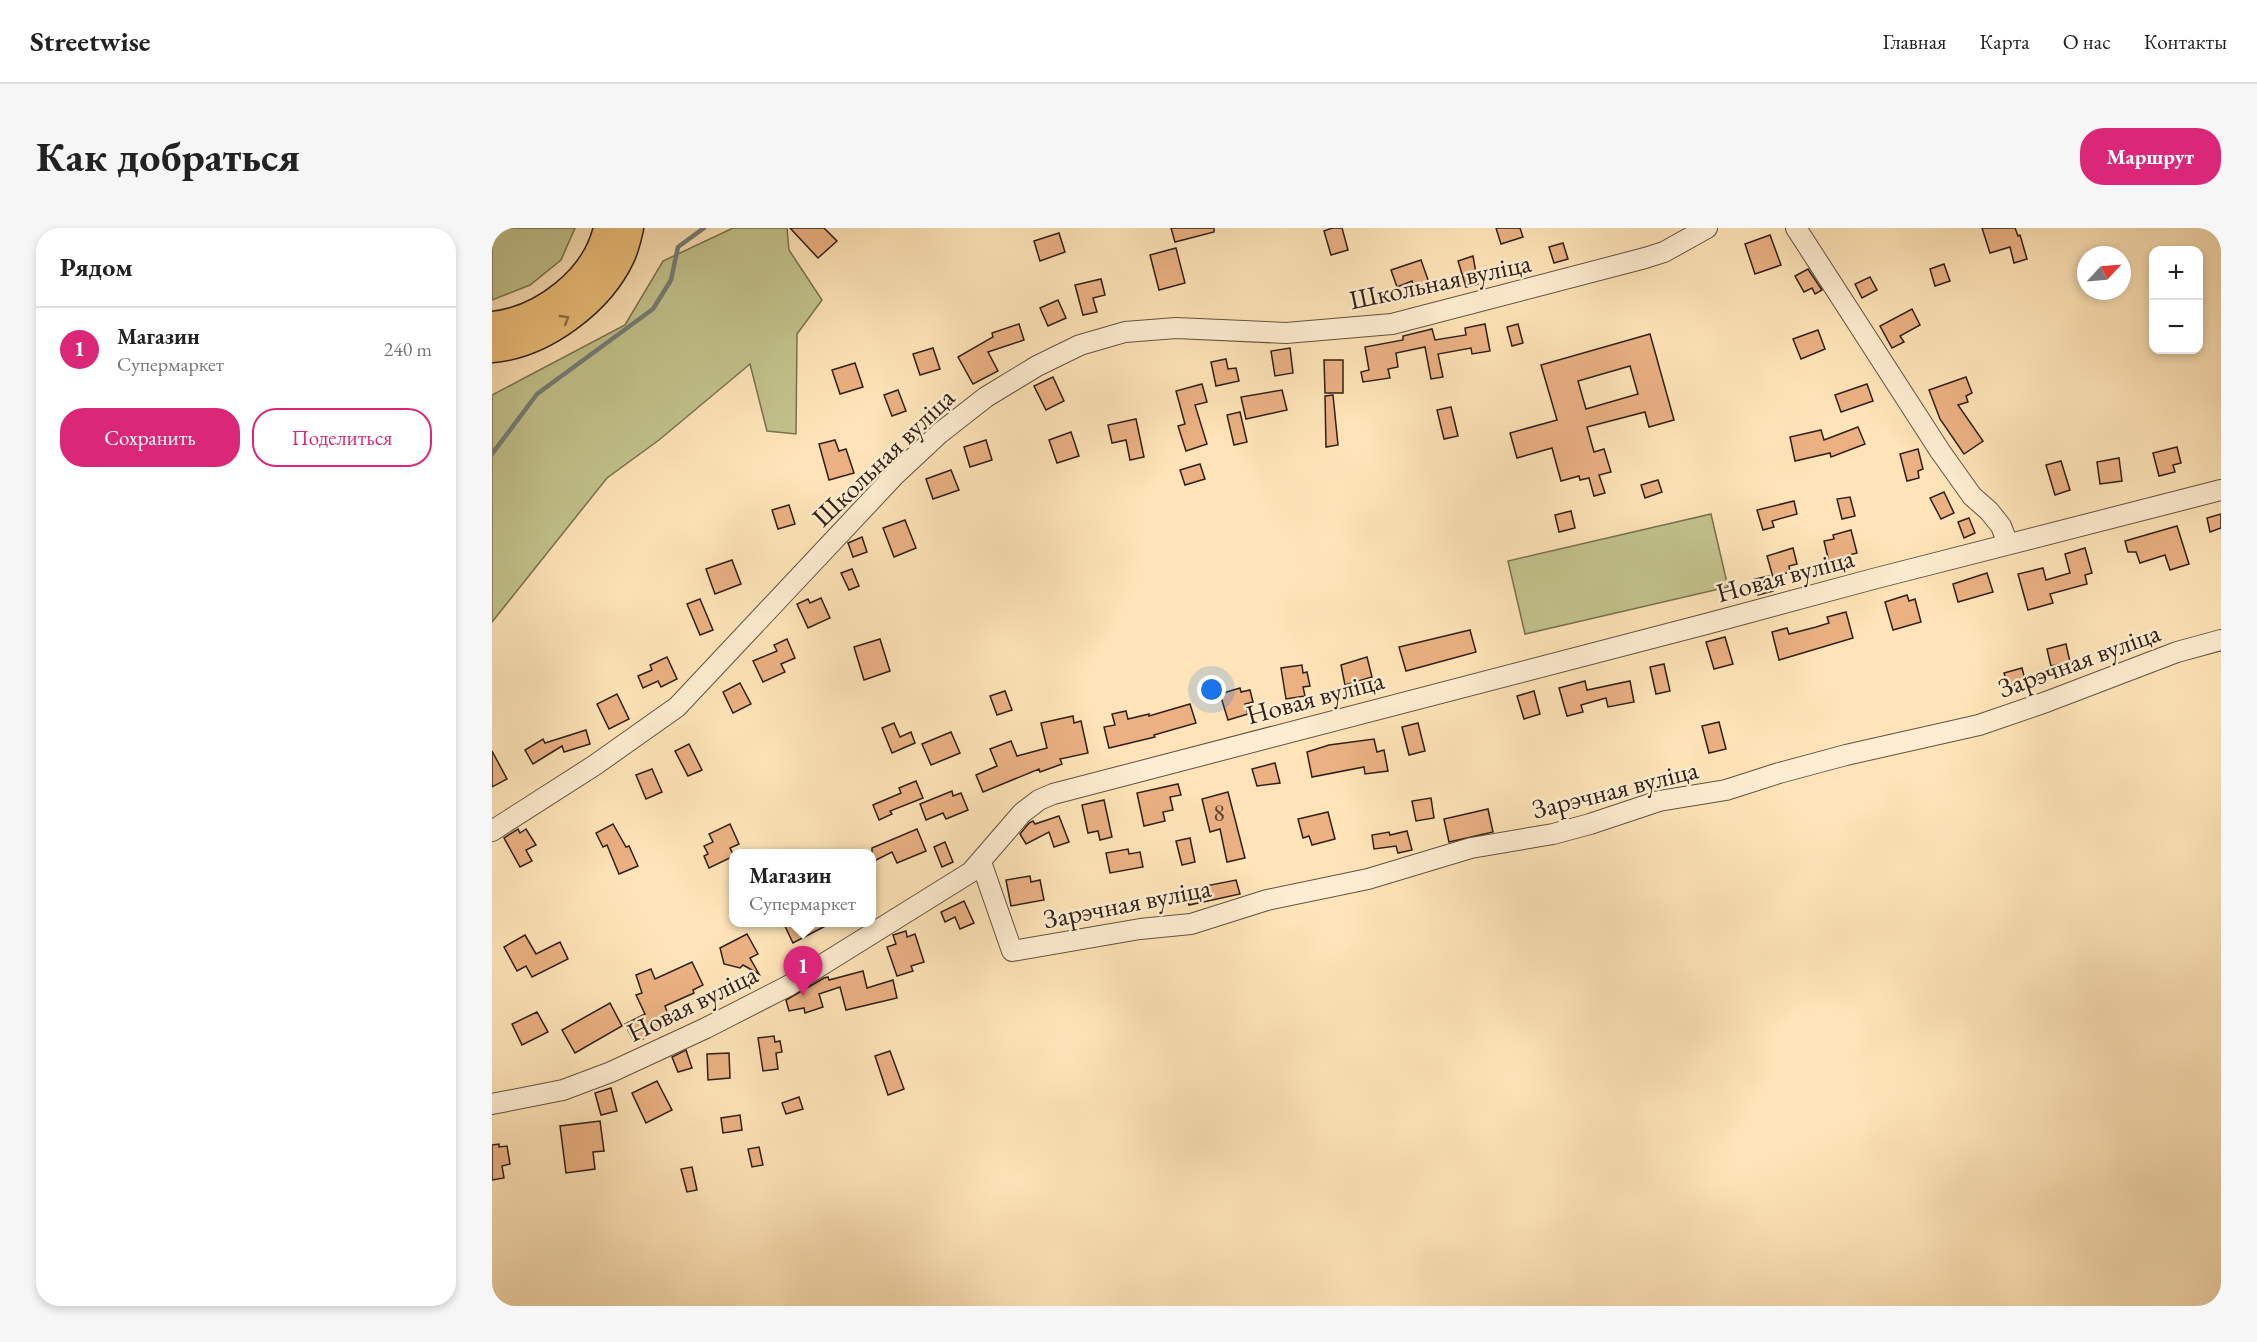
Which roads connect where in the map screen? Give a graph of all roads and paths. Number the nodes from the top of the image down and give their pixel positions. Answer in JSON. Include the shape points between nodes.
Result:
{"nodes":[{"id":1,"x":608,"y":228,"type":"edge"},
{"id":2,"x":629,"y":228,"type":"edge"},
{"id":3,"x":1707,"y":228,"type":"edge"},
{"id":4,"x":1796,"y":228,"type":"edge"},
{"id":5,"x":492,"y":326,"type":"edge"},
{"id":6,"x":492,"y":348,"type":"edge"},
{"id":7,"x":2221,"y":490,"type":"edge"},
{"id":8,"x":2008,"y":544,"type":"junction"},
{"id":9,"x":2221,"y":640,"type":"edge"},
{"id":10,"x":492,"y":831,"type":"edge"},
{"id":11,"x":981,"y":862,"type":"junction"},
{"id":12,"x":492,"y":1104,"type":"edge"}],
"edges":[{"from":1,"to":5,"type":"highway","via":[[588,272],[561,297],[533,316]]},
{"from":6,"to":2,"type":"highway","one_way":true,"via":[[541,333],[573,315],[599,289],[616,263]]},
{"from":3,"to":10,"type":"street","name":"Школьная вуліца","via":[[1665,252],[1392,324],[1286,333],[1176,328],[1125,332],[1080,345],[986,397],[940,433],[677,707]]},
{"from":4,"to":8,"type":"street","via":[[1940,451],[2001,526]]},
{"from":7,"to":8,"type":"street","name":"Новая вуліца"},
{"from":8,"to":11,"type":"street","name":"Новая вуліца","via":[[1053,794],[1022,813]]},
{"from":9,"to":11,"type":"street","name":"Зарэчная вуліца","via":[[2177,652],[1979,725],[1845,755],[1726,790],[1659,801],[1562,832],[1471,848],[1368,879],[1267,900],[1191,924],[1012,951]]},
{"from":11,"to":12,"type":"street","name":"Новая вуліца","via":[[950,886],[788,986],[706,1028],[563,1090]]}]}
